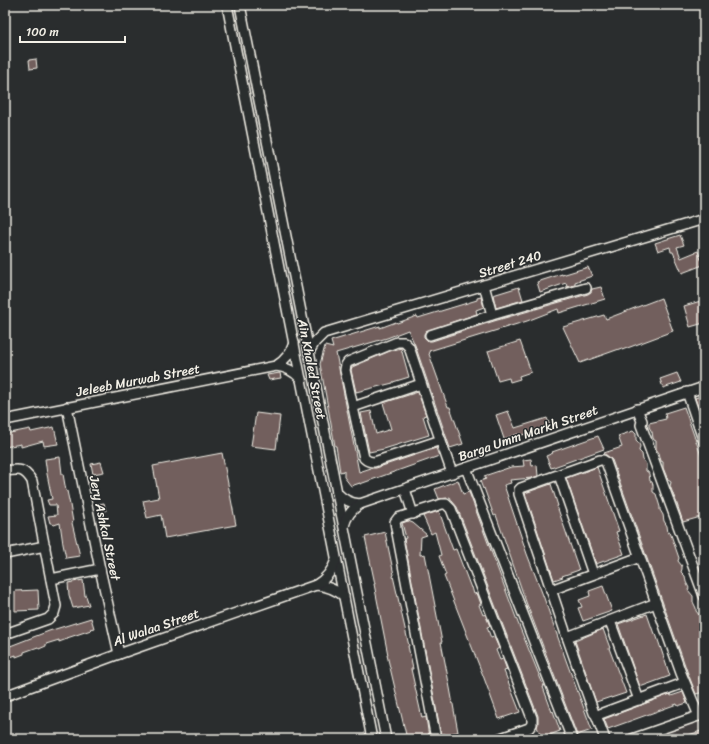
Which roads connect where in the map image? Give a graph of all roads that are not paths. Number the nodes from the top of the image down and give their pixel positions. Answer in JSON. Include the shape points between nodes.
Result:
{"nodes":[{"id":1,"x":227,"y":5,"type":"edge"},
{"id":2,"x":240,"y":5,"type":"edge"},
{"id":3,"x":704,"y":219,"type":"edge"},
{"id":4,"x":484,"y":285,"type":"junction"},
{"id":5,"x":586,"y":288,"type":"dead end"},
{"id":6,"x":492,"y":315,"type":"junction"},
{"id":7,"x":304,"y":324,"type":"junction"},
{"id":8,"x":324,"y":333,"type":"junction"},
{"id":9,"x":430,"y":335,"type":"dead end"},
{"id":10,"x":294,"y":342,"type":"junction"},
{"id":11,"x":309,"y":352,"type":"junction"},
{"id":12,"x":276,"y":366,"type":"junction"},
{"id":13,"x":301,"y":379,"type":"junction"},
{"id":14,"x":421,"y":384,"type":"junction"},
{"id":15,"x":704,"y":387,"type":"edge"},
{"id":16,"x":687,"y":392,"type":"junction"},
{"id":17,"x":353,"y":407,"type":"junction"},
{"id":18,"x":68,"y":408,"type":"junction"},
{"id":19,"x":637,"y":409,"type":"junction"},
{"id":20,"x":5,"y":420,"type":"edge"},
{"id":21,"x":441,"y":440,"type":"junction"},
{"id":22,"x":704,"y":442,"type":"edge"},
{"id":23,"x":466,"y":468,"type":"junction"},
{"id":24,"x":5,"y":471,"type":"edge"},
{"id":25,"x":452,"y":473,"type":"junction"},
{"id":26,"x":558,"y":475,"type":"junction"},
{"id":27,"x":405,"y":488,"type":"junction"},
{"id":28,"x":337,"y":493,"type":"junction"},
{"id":29,"x":360,"y":504,"type":"junction"},
{"id":30,"x":413,"y":514,"type":"junction"},
{"id":31,"x":344,"y":526,"type":"junction"},
{"id":32,"x":45,"y":546,"type":"junction"},
{"id":33,"x":5,"y":554,"type":"edge"},
{"id":34,"x":640,"y":557,"type":"junction"},
{"id":35,"x":336,"y":560,"type":"junction"},
{"id":36,"x":100,"y":569,"type":"junction"},
{"id":37,"x":593,"y":574,"type":"junction"},
{"id":38,"x":51,"y":579,"type":"junction"},
{"id":39,"x":316,"y":585,"type":"junction"},
{"id":40,"x":551,"y":590,"type":"junction"},
{"id":41,"x":344,"y":596,"type":"junction"},
{"id":42,"x":704,"y":596,"type":"edge"},
{"id":43,"x":656,"y":603,"type":"junction"},
{"id":44,"x":610,"y":621,"type":"junction"},
{"id":45,"x":5,"y":634,"type":"edge"},
{"id":46,"x":567,"y":637,"type":"junction"},
{"id":47,"x":119,"y":654,"type":"junction"},
{"id":48,"x":684,"y":680,"type":"junction"},
{"id":49,"x":5,"y":696,"type":"edge"},
{"id":50,"x":639,"y":700,"type":"junction"},
{"id":51,"x":596,"y":714,"type":"junction"},
{"id":52,"x":701,"y":715,"type":"edge"},
{"id":53,"x":372,"y":739,"type":"edge"},
{"id":54,"x":386,"y":739,"type":"edge"},
{"id":55,"x":436,"y":739,"type":"edge"},
{"id":56,"x":498,"y":739,"type":"edge"},
{"id":57,"x":572,"y":739,"type":"edge"},
{"id":58,"x":605,"y":739,"type":"edge"},
{"id":59,"x":632,"y":739,"type":"edge"}],
"edges":[{"from":1,"to":10,"type":"street","name":"Ain Khaled Street"},
{"from":2,"to":7,"type":"street","name":"Ain Khaled Street"},
{"from":3,"to":4,"type":"street","name":"Street 240"},
{"from":4,"to":6,"type":"street"},
{"from":4,"to":8,"type":"street","name":"Street 240"},
{"from":5,"to":6,"type":"street"},
{"from":6,"to":9,"type":"street"},
{"from":7,"to":8,"type":"street","via":[[313,331]]},
{"from":7,"to":11,"type":"street","name":"Ain Khaled Street"},
{"from":8,"to":11,"type":"street"},
{"from":10,"to":12,"type":"street","via":[[288,356]]},
{"from":10,"to":13,"type":"street","name":"Ain Khaled Street"},
{"from":11,"to":28,"type":"street","name":"Ain Khaled Street"},
{"from":12,"to":13,"type":"street","via":[[290,370]]},
{"from":12,"to":18,"type":"street","name":"Jeleeb Murwab Street"},
{"from":13,"to":35,"type":"street","name":"Ain Khaled Street"},
{"from":14,"to":17,"type":"street"},
{"from":14,"to":17,"type":"street","via":[[409,347],[404,342],[397,342],[347,363],[345,370]]},
{"from":14,"to":21,"type":"street"},
{"from":15,"to":16,"type":"street","name":"Barga Umm Markh Street"},
{"from":16,"to":19,"type":"street","name":"Barga Umm Markh Street"},
{"from":16,"to":22,"type":"street"},
{"from":17,"to":21,"type":"street","via":[[364,458],[368,462]]},
{"from":18,"to":20,"type":"street","name":"Jeleeb Murwab Street"},
{"from":18,"to":36,"type":"street","name":"Jery Ashkal Street"},
{"from":19,"to":23,"type":"street","name":"Barga Umm Markh Street"},
{"from":19,"to":42,"type":"street"},
{"from":21,"to":25,"type":"street"},
{"from":23,"to":25,"type":"street","name":"Barga Umm Markh Street"},
{"from":23,"to":57,"type":"street"},
{"from":24,"to":32,"type":"street","via":[[18,469],[27,473],[32,481]]},
{"from":25,"to":27,"type":"street","name":"Barga Umm Markh Street"},
{"from":26,"to":34,"type":"street","via":[[600,460],[606,462]]},
{"from":26,"to":37,"type":"street"},
{"from":26,"to":40,"type":"street","via":[[518,490]]},
{"from":27,"to":29,"type":"street","name":"Barga Umm Markh Street"},
{"from":27,"to":30,"type":"street"},
{"from":28,"to":29,"type":"street","via":[[347,501]]},
{"from":28,"to":31,"type":"street","name":"Ain Khaled Street"},
{"from":29,"to":31,"type":"street","name":"Barga Umm Markh Street","via":[[349,513]]},
{"from":30,"to":55,"type":"street","via":[[398,518],[396,528]]},
{"from":30,"to":56,"type":"street","via":[[442,504],[451,509],[532,718],[530,728]]},
{"from":31,"to":54,"type":"street","name":"Ain Khaled Street"},
{"from":32,"to":33,"type":"street"},
{"from":32,"to":38,"type":"street"},
{"from":34,"to":37,"type":"street"},
{"from":34,"to":43,"type":"street"},
{"from":35,"to":39,"type":"street","name":"Al Walaa Street","via":[[329,575]]},
{"from":35,"to":41,"type":"street","name":"Ain Khaled Street"},
{"from":36,"to":38,"type":"street"},
{"from":36,"to":47,"type":"street","name":"Jery Ashkal Street"},
{"from":37,"to":40,"type":"street"},
{"from":38,"to":45,"type":"street","via":[[56,606],[54,613],[48,619]]},
{"from":39,"to":41,"type":"street","via":[[331,588]]},
{"from":39,"to":47,"type":"street","name":"Al Walaa Street"},
{"from":40,"to":46,"type":"street"},
{"from":41,"to":53,"type":"street","name":"Ain Khaled Street"},
{"from":43,"to":44,"type":"street"},
{"from":43,"to":48,"type":"street"},
{"from":44,"to":46,"type":"street"},
{"from":44,"to":50,"type":"street"},
{"from":46,"to":51,"type":"street"},
{"from":47,"to":49,"type":"street","name":"Al Walaa Street"},
{"from":48,"to":50,"type":"street","via":[[681,684]]},
{"from":48,"to":52,"type":"street"},
{"from":50,"to":51,"type":"street"},
{"from":51,"to":58,"type":"street"},
{"from":52,"to":59,"type":"street"}]}
